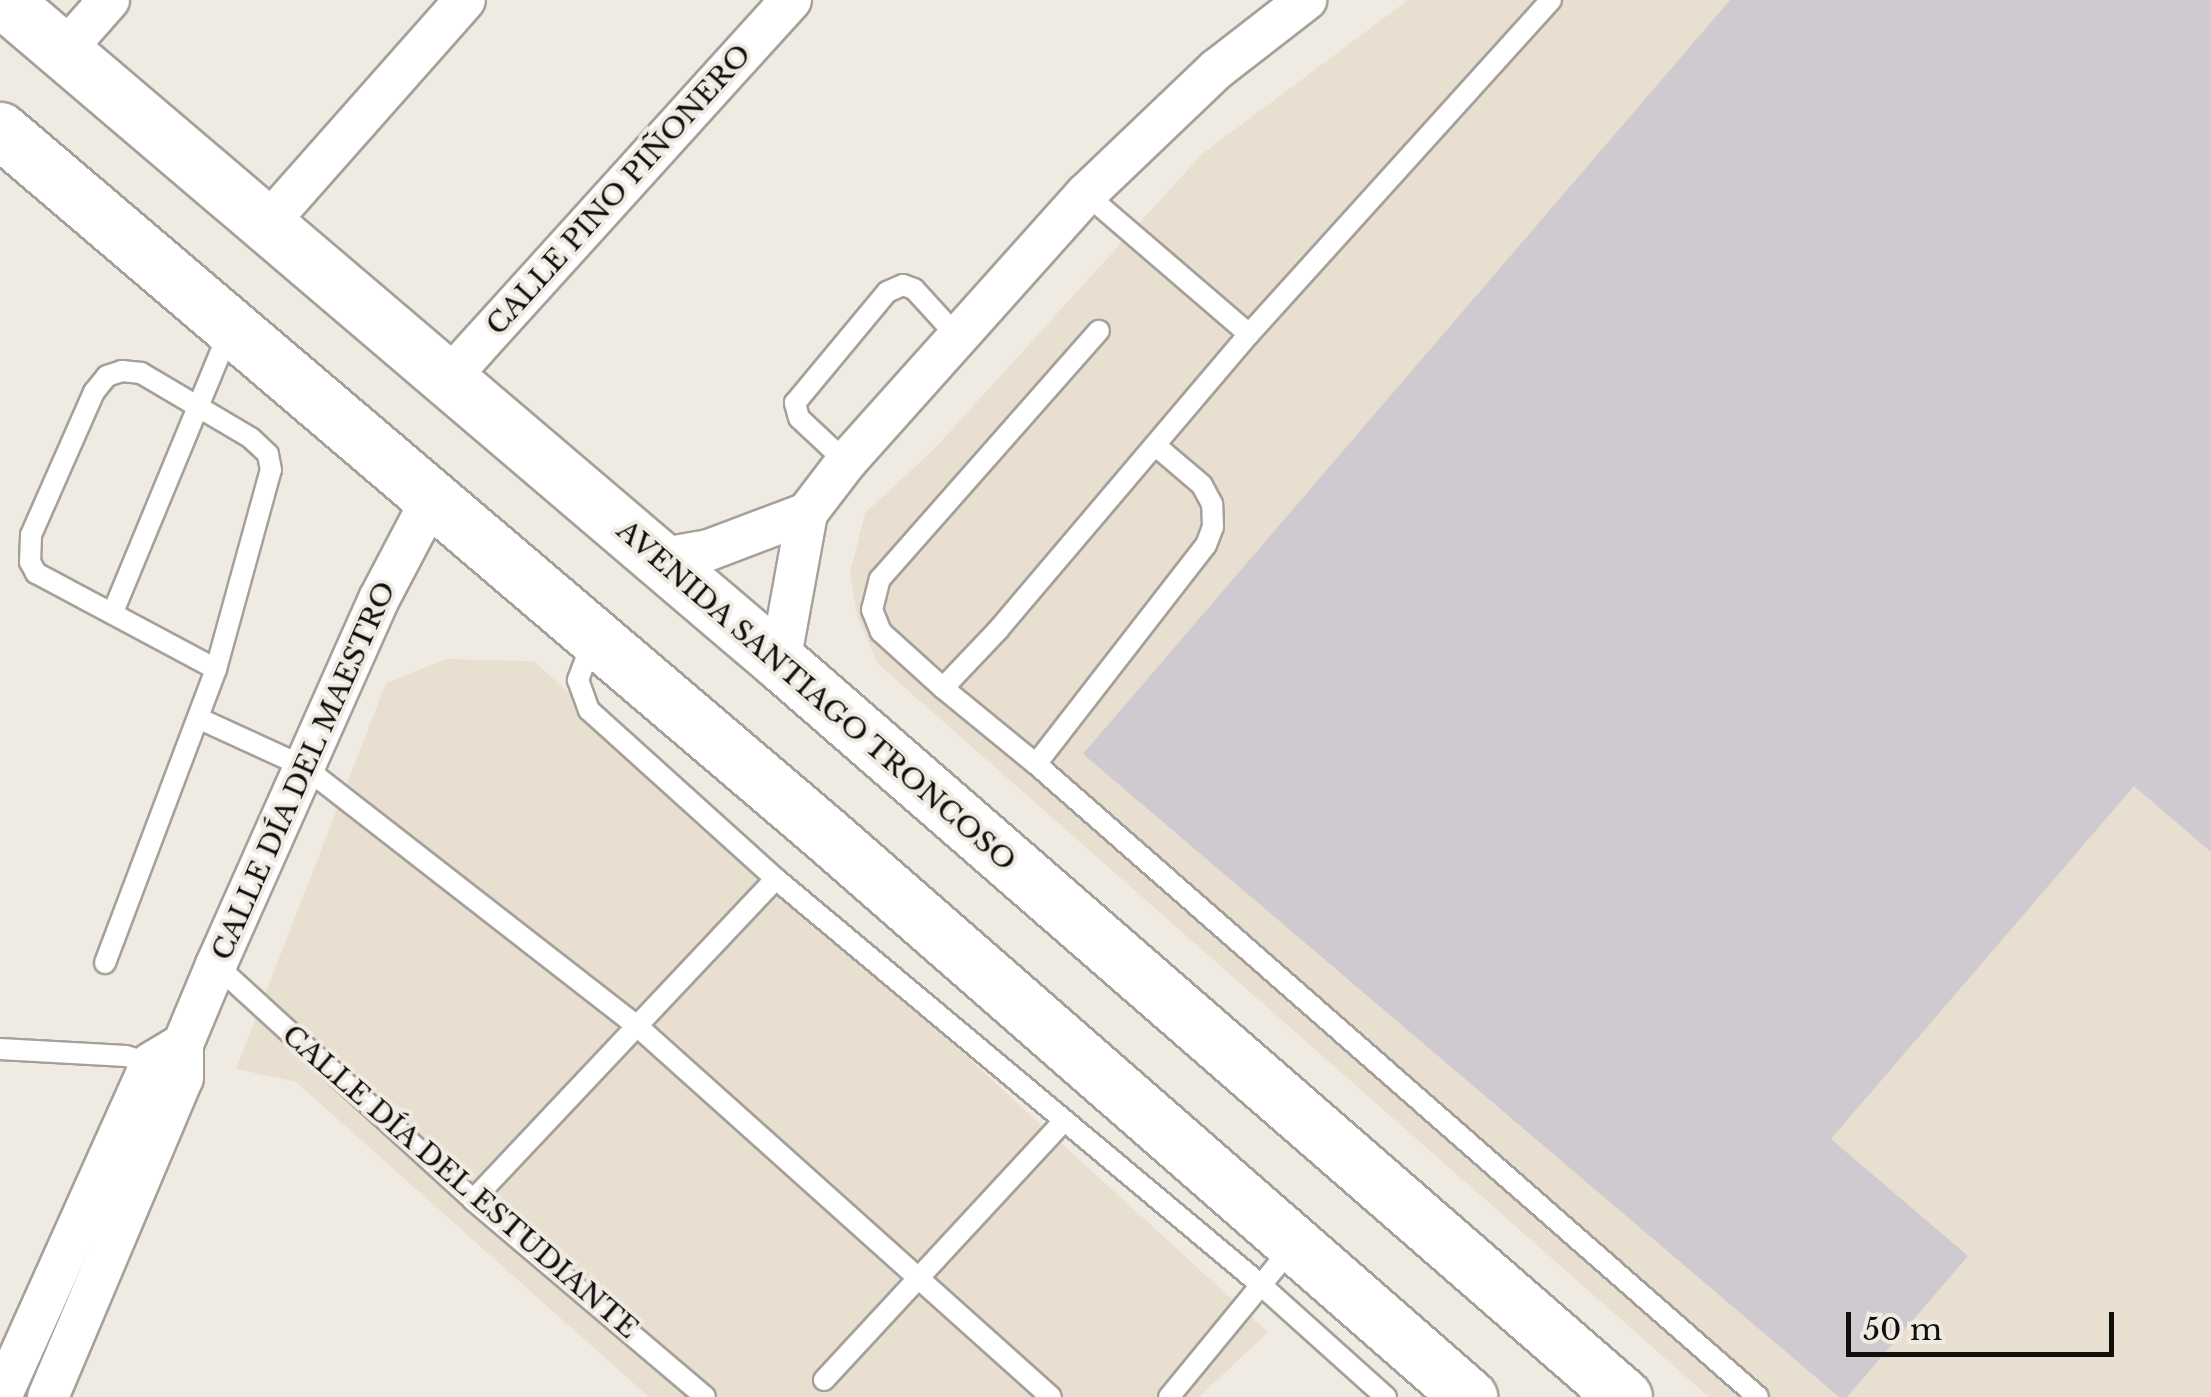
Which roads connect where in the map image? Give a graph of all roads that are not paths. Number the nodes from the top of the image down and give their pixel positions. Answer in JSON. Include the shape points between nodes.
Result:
{"nodes":[{"id":1,"x":3,"y":0,"type":"edge"},
{"id":2,"x":109,"y":0,"type":"edge"},
{"id":3,"x":464,"y":0,"type":"edge"},
{"id":4,"x":792,"y":0,"type":"edge"},
{"id":5,"x":1306,"y":0,"type":"edge"},
{"id":6,"x":1551,"y":0,"type":"edge"},
{"id":7,"x":64,"y":51,"type":"junction"},
{"id":8,"x":0,"y":130,"type":"edge"},
{"id":9,"x":1086,"y":194,"type":"junction"},
{"id":10,"x":266,"y":225,"type":"junction"},
{"id":11,"x":231,"y":328,"type":"junction"},
{"id":12,"x":1099,"y":330,"type":"dead end"},
{"id":13,"x":1249,"y":334,"type":"junction"},
{"id":14,"x":956,"y":335,"type":"junction"},
{"id":15,"x":446,"y":381,"type":"junction"},
{"id":16,"x":202,"y":406,"type":"junction"},
{"id":17,"x":1156,"y":446,"type":"junction"},
{"id":18,"x":846,"y":462,"type":"junction"},
{"id":19,"x":431,"y":500,"type":"junction"},
{"id":20,"x":807,"y":513,"type":"junction"},
{"id":21,"x":658,"y":558,"type":"junction"},
{"id":22,"x":113,"y":612,"type":"junction"},
{"id":23,"x":594,"y":638,"type":"junction"},
{"id":24,"x":780,"y":662,"type":"junction"},
{"id":25,"x":216,"y":669,"type":"junction"},
{"id":26,"x":943,"y":688,"type":"junction"},
{"id":27,"x":198,"y":718,"type":"junction"},
{"id":28,"x":1036,"y":764,"type":"junction"},
{"id":29,"x":303,"y":766,"type":"junction"},
{"id":30,"x":776,"y":879,"type":"junction"},
{"id":31,"x":105,"y":963,"type":"dead end"},
{"id":32,"x":216,"y":965,"type":"junction"},
{"id":33,"x":636,"y":1025,"type":"junction"},
{"id":34,"x":0,"y":1048,"type":"edge"},
{"id":35,"x":172,"y":1062,"type":"junction"},
{"id":36,"x":1064,"y":1120,"type":"junction"},
{"id":37,"x":473,"y":1200,"type":"junction"},
{"id":38,"x":1277,"y":1266,"type":"junction"},
{"id":39,"x":917,"y":1277,"type":"junction"},
{"id":40,"x":4,"y":1380,"type":"edge"},
{"id":41,"x":824,"y":1380,"type":"dead end"},
{"id":42,"x":48,"y":1397,"type":"edge"},
{"id":43,"x":705,"y":1397,"type":"edge"},
{"id":44,"x":1051,"y":1397,"type":"edge"},
{"id":45,"x":1168,"y":1397,"type":"edge"},
{"id":46,"x":1386,"y":1397,"type":"edge"},
{"id":47,"x":1469,"y":1397,"type":"edge"},
{"id":48,"x":1624,"y":1397,"type":"edge"},
{"id":49,"x":1758,"y":1397,"type":"edge"}],
"edges":[{"from":1,"to":7,"type":"main road","name":"AVENIDA SANTIAGO TRONCOSO"},
{"from":2,"to":7,"type":"street"},
{"from":3,"to":10,"type":"street"},
{"from":4,"to":15,"type":"street","name":"CALLE PINO PIÑONERO"},
{"from":5,"to":9,"type":"street","via":[[1216,69]]},
{"from":6,"to":13,"type":"lane"},
{"from":7,"to":10,"type":"main road","name":"AVENIDA SANTIAGO TRONCOSO"},
{"from":8,"to":11,"type":"main road"},
{"from":9,"to":13,"type":"lane"},
{"from":9,"to":14,"type":"street"},
{"from":10,"to":15,"type":"main road","name":"AVENIDA SANTIAGO TRONCOSO"},
{"from":11,"to":16,"type":"lane"},
{"from":11,"to":19,"type":"main road"},
{"from":12,"to":26,"type":"lane","via":[[880,579],[872,610],[881,632]]},
{"from":13,"to":17,"type":"lane"},
{"from":14,"to":18,"type":"street"},
{"from":14,"to":18,"type":"lane","via":[[914,288],[888,292],[795,403],[799,418]]},
{"from":15,"to":21,"type":"main road","name":"AVENIDA SANTIAGO TRONCOSO"},
{"from":16,"to":22,"type":"lane"},
{"from":16,"to":22,"type":"lane","via":[[141,373],[106,376],[31,535],[27,548],[36,573]]},
{"from":16,"to":25,"type":"lane","via":[[251,438],[268,454],[271,470]]},
{"from":17,"to":26,"type":"lane"},
{"from":17,"to":28,"type":"lane","via":[[1202,485],[1213,527],[1206,545]]},
{"from":18,"to":20,"type":"street"},
{"from":19,"to":23,"type":"main road"},
{"from":19,"to":29,"type":"street","name":"CALLE DÍA DEL MAESTRO"},
{"from":20,"to":21,"type":"street","via":[[709,550]]},
{"from":20,"to":24,"type":"street"},
{"from":21,"to":24,"type":"main road","name":"AVENIDA SANTIAGO TRONCOSO"},
{"from":22,"to":25,"type":"lane"},
{"from":23,"to":30,"type":"lane","via":[[578,680],[588,710]]},
{"from":23,"to":38,"type":"main road","via":[[836,844]]},
{"from":24,"to":48,"type":"main road","name":"AVENIDA SANTIAGO TRONCOSO"},
{"from":25,"to":27,"type":"lane"},
{"from":26,"to":28,"type":"lane"},
{"from":27,"to":29,"type":"lane"},
{"from":27,"to":31,"type":"lane"},
{"from":28,"to":49,"type":"lane"},
{"from":29,"to":32,"type":"street","name":"CALLE DÍA DEL MAESTRO"},
{"from":29,"to":33,"type":"lane"},
{"from":30,"to":33,"type":"lane"},
{"from":30,"to":36,"type":"lane"},
{"from":32,"to":35,"type":"street","name":"CALLE DÍA DEL MAESTRO"},
{"from":32,"to":37,"type":"lane","name":"CALLE DÍA DEL ESTUDIANTE"},
{"from":33,"to":37,"type":"lane"},
{"from":33,"to":39,"type":"lane"},
{"from":34,"to":35,"type":"lane"},
{"from":35,"to":40,"type":"street","name":"CALLE DÍA DEL MAESTRO"},
{"from":35,"to":42,"type":"street","name":"CALLE DÍA DEL MAESTRO"},
{"from":36,"to":38,"type":"lane"},
{"from":36,"to":39,"type":"lane"},
{"from":37,"to":43,"type":"lane","name":"CALLE DÍA DEL ESTUDIANTE"},
{"from":38,"to":45,"type":"lane"},
{"from":38,"to":46,"type":"lane"},
{"from":38,"to":47,"type":"main road"},
{"from":39,"to":41,"type":"lane"},
{"from":39,"to":44,"type":"lane"}]}
